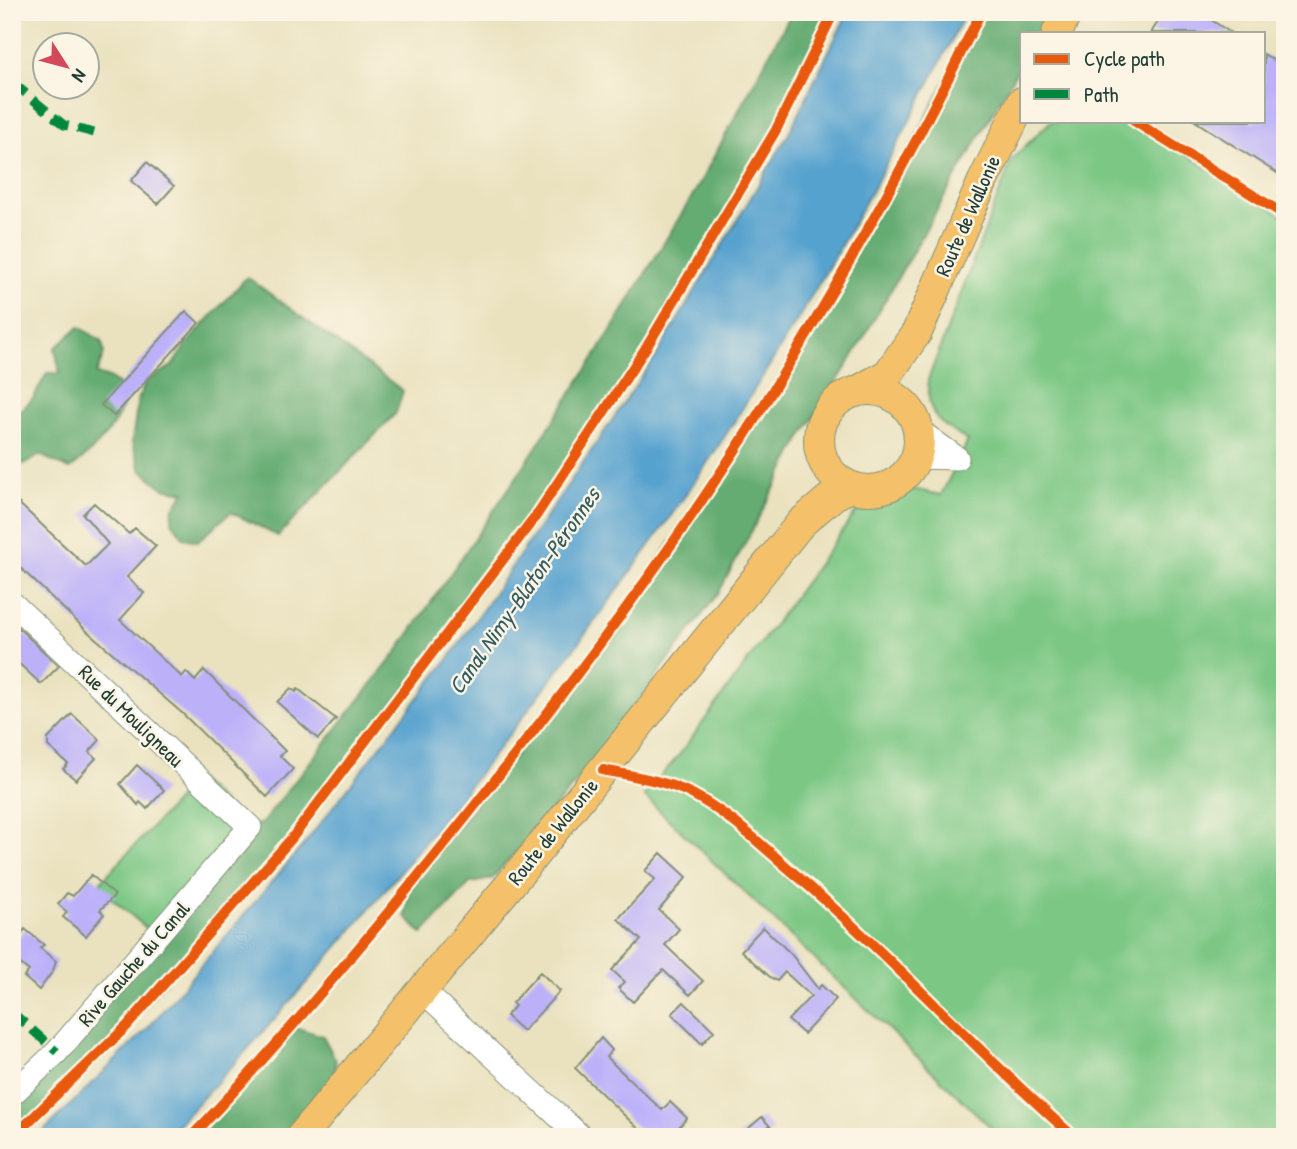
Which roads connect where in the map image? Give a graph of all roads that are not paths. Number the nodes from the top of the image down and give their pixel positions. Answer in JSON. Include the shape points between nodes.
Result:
{"nodes":[{"id":1,"x":1067,"y":12,"type":"edge"},
{"id":2,"x":1057,"y":32,"type":"edge"},
{"id":3,"x":1020,"y":106,"type":"edge"},
{"id":4,"x":917,"y":332,"type":"junction"},
{"id":5,"x":856,"y":392,"type":"junction"},
{"id":6,"x":916,"y":435,"type":"junction"},
{"id":7,"x":820,"y":452,"type":"junction"},
{"id":8,"x":850,"y":487,"type":"junction"},
{"id":9,"x":801,"y":523,"type":"junction"},
{"id":10,"x":12,"y":603,"type":"edge"},
{"id":11,"x":250,"y":827,"type":"joint"},
{"id":12,"x":423,"y":991,"type":"junction"},
{"id":13,"x":12,"y":1094,"type":"edge"},
{"id":14,"x":300,"y":1137,"type":"edge"},
{"id":15,"x":582,"y":1137,"type":"edge"}],
"edges":[{"from":1,"to":2,"type":"main road"},
{"from":3,"to":4,"type":"main road","name":"Route de Wallonie"},
{"from":4,"to":5,"type":"main road","via":[[888,374]]},
{"from":4,"to":6,"type":"main road","via":[[907,383]]},
{"from":5,"to":6,"type":"main road","via":[[870,390],[895,397]]},
{"from":5,"to":7,"type":"main road","via":[[832,406],[823,420]]},
{"from":6,"to":8,"type":"main road","via":[[897,482],[882,489]]},
{"from":7,"to":8,"type":"main road","via":[[837,478]]},
{"from":7,"to":9,"type":"main road","via":[[819,487]]},
{"from":8,"to":9,"type":"main road"},
{"from":9,"to":12,"type":"main road","name":"Route de Wallonie"},
{"from":10,"to":11,"type":"street","name":"Rue du Mouligneau"},
{"from":11,"to":13,"type":"street","name":"Rive Gauche du Canal","via":[[57,1052]]},
{"from":12,"to":14,"type":"main road","name":"Route de Wallonie"},
{"from":12,"to":15,"type":"street"}]}
